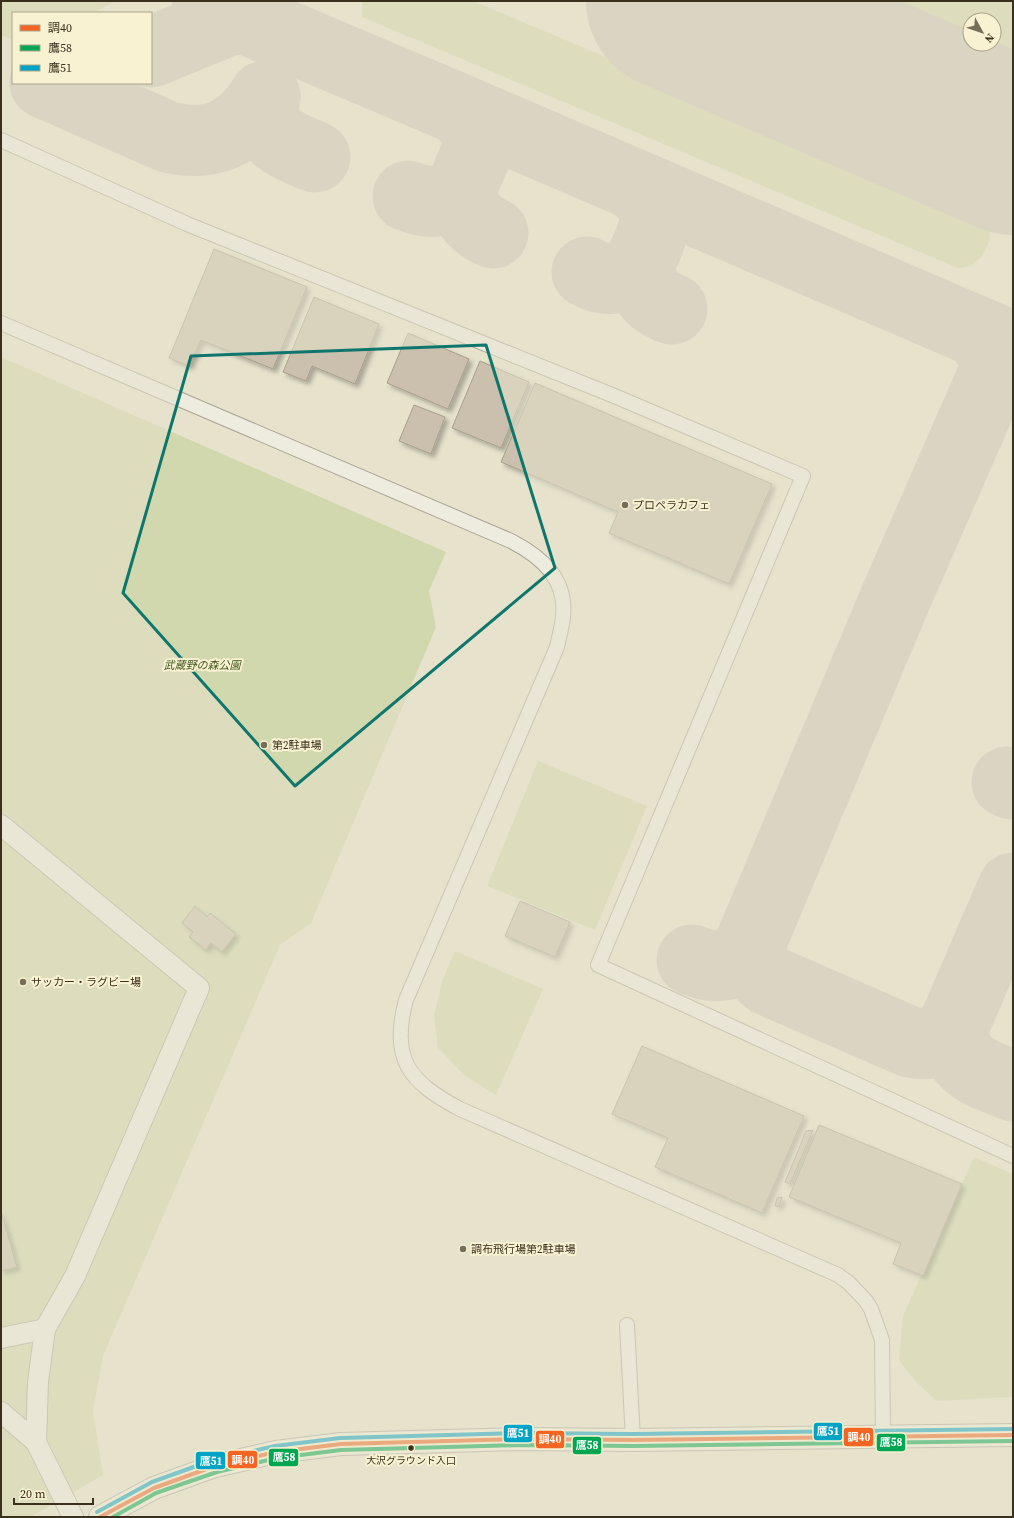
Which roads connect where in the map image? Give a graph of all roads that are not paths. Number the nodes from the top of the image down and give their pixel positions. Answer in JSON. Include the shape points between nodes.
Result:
{"nodes":[{"id":1,"x":1,"y":140,"type":"edge"},
{"id":2,"x":1,"y":323,"type":"edge"},
{"id":3,"x":1,"y":825,"type":"edge"},
{"id":4,"x":1013,"y":1156,"type":"edge"},
{"id":5,"x":627,"y":1325,"type":"dead end"},
{"id":6,"x":45,"y":1330,"type":"junction"},
{"id":7,"x":1,"y":1338,"type":"edge"},
{"id":8,"x":1,"y":1412,"type":"edge"},
{"id":9,"x":1013,"y":1435,"type":"edge"},
{"id":10,"x":883,"y":1437,"type":"junction"},
{"id":11,"x":633,"y":1440,"type":"junction"},
{"id":12,"x":36,"y":1442,"type":"junction"},
{"id":13,"x":73,"y":1517,"type":"edge"},
{"id":14,"x":100,"y":1517,"type":"edge"}],
"edges":[{"from":1,"to":4,"type":"lane","via":[[187,224],[605,392],[803,476],[598,965]]},
{"from":2,"to":10,"type":"lane","via":[[511,542],[538,557],[550,570],[556,579],[562,602],[563,616],[557,647],[406,1000],[401,1019],[404,1057],[408,1067],[422,1085],[432,1094],[460,1109],[850,1283],[871,1309],[882,1340]]},
{"from":3,"to":6,"type":"street","via":[[199,988],[75,1276]]},
{"from":5,"to":11,"type":"lane"},
{"from":6,"to":7,"type":"street"},
{"from":6,"to":12,"type":"street","via":[[38,1382]]},
{"from":8,"to":12,"type":"street"},
{"from":9,"to":10,"type":"street"},
{"from":10,"to":11,"type":"street"},
{"from":11,"to":14,"type":"street","via":[[522,1439],[309,1447],[215,1466],[154,1488]]},
{"from":12,"to":13,"type":"street"}]}
